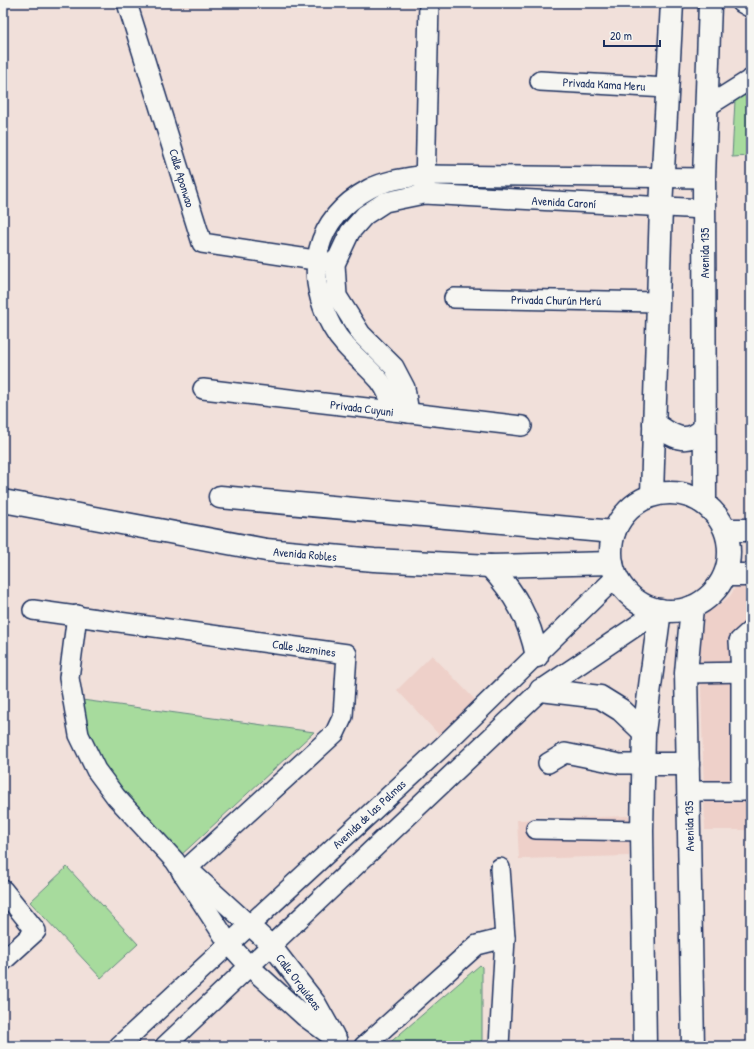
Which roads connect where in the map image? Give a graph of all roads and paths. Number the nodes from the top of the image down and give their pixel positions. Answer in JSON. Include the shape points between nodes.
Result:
{"nodes":[{"id":1,"x":127,"y":3,"type":"edge"},
{"id":2,"x":429,"y":3,"type":"edge"},
{"id":3,"x":672,"y":3,"type":"edge"},
{"id":4,"x":710,"y":3,"type":"edge"},
{"id":5,"x":742,"y":3,"type":"edge"},
{"id":6,"x":751,"y":8,"type":"edge"},
{"id":7,"x":751,"y":79,"type":"edge"},
{"id":8,"x":540,"y":81,"type":"dead end"},
{"id":9,"x":667,"y":88,"type":"junction"},
{"id":10,"x":708,"y":106,"type":"junction"},
{"id":11,"x":425,"y":175,"type":"junction"},
{"id":12,"x":662,"y":177,"type":"junction"},
{"id":13,"x":704,"y":178,"type":"junction"},
{"id":14,"x":424,"y":194,"type":"junction"},
{"id":15,"x":661,"y":207,"type":"junction"},
{"id":16,"x":704,"y":209,"type":"junction"},
{"id":17,"x":316,"y":260,"type":"junction"},
{"id":18,"x":335,"y":264,"type":"junction"},
{"id":19,"x":454,"y":298,"type":"dead end"},
{"id":20,"x":658,"y":302,"type":"junction"},
{"id":21,"x":203,"y":389,"type":"dead end"},
{"id":22,"x":402,"y":412,"type":"junction"},
{"id":23,"x":654,"y":423,"type":"junction"},
{"id":24,"x":522,"y":426,"type":"dead end"},
{"id":25,"x":704,"y":428,"type":"junction"},
{"id":26,"x":652,"y":495,"type":"junction"},
{"id":27,"x":220,"y":497,"type":"dead end"},
{"id":28,"x":3,"y":502,"type":"edge"},
{"id":29,"x":704,"y":503,"type":"junction"},
{"id":30,"x":726,"y":530,"type":"junction"},
{"id":31,"x":751,"y":530,"type":"edge"},
{"id":32,"x":614,"y":532,"type":"junction"},
{"id":33,"x":490,"y":566,"type":"junction"},
{"id":34,"x":614,"y":570,"type":"junction"},
{"id":35,"x":725,"y":575,"type":"junction"},
{"id":36,"x":751,"y":575,"type":"edge"},
{"id":37,"x":692,"y":607,"type":"junction"},
{"id":38,"x":33,"y":610,"type":"dead end"},
{"id":39,"x":660,"y":610,"type":"junction"},
{"id":40,"x":77,"y":615,"type":"junction"},
{"id":41,"x":751,"y":630,"type":"edge"},
{"id":42,"x":537,"y":656,"type":"junction"},
{"id":43,"x":746,"y":672,"type":"edge"},
{"id":44,"x":686,"y":673,"type":"junction"},
{"id":45,"x":506,"y":686,"type":"junction"},
{"id":46,"x":540,"y":690,"type":"junction"},
{"id":47,"x":524,"y":705,"type":"junction"},
{"id":48,"x":473,"y":718,"type":"junction"},
{"id":49,"x":644,"y":732,"type":"junction"},
{"id":50,"x":492,"y":736,"type":"junction"},
{"id":51,"x":548,"y":763,"type":"dead end"},
{"id":52,"x":644,"y":764,"type":"junction"},
{"id":53,"x":688,"y":764,"type":"junction"},
{"id":54,"x":689,"y":790,"type":"junction"},
{"id":55,"x":746,"y":791,"type":"edge"},
{"id":56,"x":536,"y":829,"type":"dead end"},
{"id":57,"x":642,"y":831,"type":"junction"},
{"id":58,"x":181,"y":868,"type":"junction"},
{"id":59,"x":500,"y":868,"type":"dead end"},
{"id":60,"x":3,"y":890,"type":"edge"},
{"id":61,"x":250,"y":924,"type":"junction"},
{"id":62,"x":505,"y":938,"type":"junction"},
{"id":63,"x":229,"y":944,"type":"junction"},
{"id":64,"x":271,"y":945,"type":"junction"},
{"id":65,"x":3,"y":961,"type":"edge"},
{"id":66,"x":249,"y":966,"type":"junction"},
{"id":67,"x":340,"y":1043,"type":"edge"},
{"id":68,"x":119,"y":1046,"type":"edge"},
{"id":69,"x":165,"y":1046,"type":"edge"},
{"id":70,"x":364,"y":1046,"type":"edge"},
{"id":71,"x":499,"y":1046,"type":"edge"},
{"id":72,"x":645,"y":1046,"type":"edge"},
{"id":73,"x":693,"y":1046,"type":"edge"}],
"edges":[{"from":1,"to":17,"type":"street","name":"Calle Aponwao","via":[[202,243]]},
{"from":2,"to":11,"type":"street"},
{"from":3,"to":9,"type":"main road"},
{"from":4,"to":10,"type":"main road","name":"Avenida 135"},
{"from":5,"to":6,"type":"street"},
{"from":7,"to":10,"type":"street"},
{"from":8,"to":9,"type":"street","name":"Privada Kama Meru"},
{"from":9,"to":12,"type":"main road"},
{"from":10,"to":13,"type":"main road","name":"Avenida 135"},
{"from":11,"to":12,"type":"street","name":"Avenida Caroní"},
{"from":11,"to":14,"type":"street"},
{"from":11,"to":17,"type":"street","via":[[395,180],[370,189],[346,204],[328,224],[320,241]]},
{"from":12,"to":13,"type":"street","name":"Avenida Caroní"},
{"from":12,"to":15,"type":"main road"},
{"from":13,"to":16,"type":"main road","name":"Avenida 135"},
{"from":14,"to":15,"type":"street","name":"Avenida Caroní"},
{"from":14,"to":18,"type":"street","via":[[385,202],[365,215],[350,232]]},
{"from":15,"to":16,"type":"street","name":"Avenida Caroní"},
{"from":15,"to":20,"type":"main road"},
{"from":16,"to":25,"type":"main road","name":"Avenida 135"},
{"from":17,"to":18,"type":"street","name":"Calle Aponwao"},
{"from":17,"to":22,"type":"street","via":[[322,305],[332,327],[346,348],[380,381]]},
{"from":18,"to":22,"type":"street","via":[[337,296],[361,334],[394,367],[405,388]]},
{"from":19,"to":20,"type":"street","name":"Privada Churún Merú"},
{"from":20,"to":23,"type":"main road"},
{"from":21,"to":22,"type":"street","name":"Privada Cuyuni"},
{"from":22,"to":24,"type":"street","name":"Privada Cuyuni"},
{"from":23,"to":25,"type":"main road","via":[[680,439],[697,436]]},
{"from":23,"to":26,"type":"main road"},
{"from":25,"to":29,"type":"main road","name":"Avenida 135"},
{"from":26,"to":29,"type":"main road","via":[[679,493],[692,496]]},
{"from":26,"to":32,"type":"main road","via":[[631,507]]},
{"from":27,"to":32,"type":"main road"},
{"from":28,"to":33,"type":"main road","name":"Avenida Robles","via":[[266,550],[374,560]]},
{"from":29,"to":30,"type":"main road","via":[[717,515]]},
{"from":30,"to":31,"type":"main road"},
{"from":30,"to":35,"type":"main road","via":[[730,552]]},
{"from":32,"to":34,"type":"main road","via":[[611,544]]},
{"from":33,"to":34,"type":"main road","name":"Avenida Robles"},
{"from":33,"to":42,"type":"main road","via":[[508,585],[522,607]]},
{"from":34,"to":39,"type":"main road","via":[[631,596],[645,605]]},
{"from":34,"to":42,"type":"street","name":"Avenida de las Palmas"},
{"from":35,"to":36,"type":"main road"},
{"from":35,"to":37,"type":"main road","via":[[712,594]]},
{"from":37,"to":39,"type":"main road","via":[[676,611]]},
{"from":37,"to":44,"type":"main road","name":"Avenida 135"},
{"from":38,"to":40,"type":"street","name":"Calle Jazmines"},
{"from":39,"to":46,"type":"street"},
{"from":39,"to":49,"type":"main road"},
{"from":40,"to":58,"type":"street","via":[[69,678],[79,735],[96,770],[116,798]]},
{"from":40,"to":58,"type":"street","name":"Calle Jazmines","via":[[347,654],[343,716],[335,733]]},
{"from":41,"to":43,"type":"street","via":[[739,641]]},
{"from":42,"to":45,"type":"street","name":"Avenida de las Palmas"},
{"from":43,"to":44,"type":"street"},
{"from":43,"to":55,"type":"street"},
{"from":44,"to":53,"type":"main road","name":"Avenida 135"},
{"from":45,"to":47,"type":"street"},
{"from":45,"to":48,"type":"street","name":"Avenida de las Palmas"},
{"from":46,"to":47,"type":"street"},
{"from":46,"to":49,"type":"main road","via":[[600,697],[621,710]]},
{"from":47,"to":50,"type":"street"},
{"from":48,"to":50,"type":"street"},
{"from":48,"to":61,"type":"street","name":"Avenida de las Palmas"},
{"from":49,"to":52,"type":"main road"},
{"from":50,"to":64,"type":"street"},
{"from":51,"to":52,"type":"street","via":[[565,753],[620,764]]},
{"from":52,"to":53,"type":"main road"},
{"from":52,"to":57,"type":"main road"},
{"from":53,"to":54,"type":"main road","name":"Avenida 135"},
{"from":54,"to":55,"type":"street"},
{"from":54,"to":73,"type":"main road","name":"Avenida 135"},
{"from":56,"to":57,"type":"street"},
{"from":57,"to":72,"type":"main road"},
{"from":58,"to":61,"type":"street"},
{"from":58,"to":63,"type":"street"},
{"from":59,"to":62,"type":"street"},
{"from":60,"to":65,"type":"street","via":[[36,931]]},
{"from":61,"to":63,"type":"street","name":"Avenida de las Palmas"},
{"from":61,"to":64,"type":"street","name":"Calle Orquideas"},
{"from":62,"to":70,"type":"street","via":[[476,945]]},
{"from":62,"to":71,"type":"street"},
{"from":63,"to":66,"type":"street","name":"Calle Orquideas"},
{"from":63,"to":68,"type":"street","name":"Avenida de las Palmas"},
{"from":64,"to":66,"type":"street"},
{"from":64,"to":67,"type":"street","name":"Calle Orquideas","via":[[316,1003]]},
{"from":66,"to":67,"type":"street","name":"Calle Orquideas","via":[[304,1016]]},
{"from":66,"to":69,"type":"street"}]}
